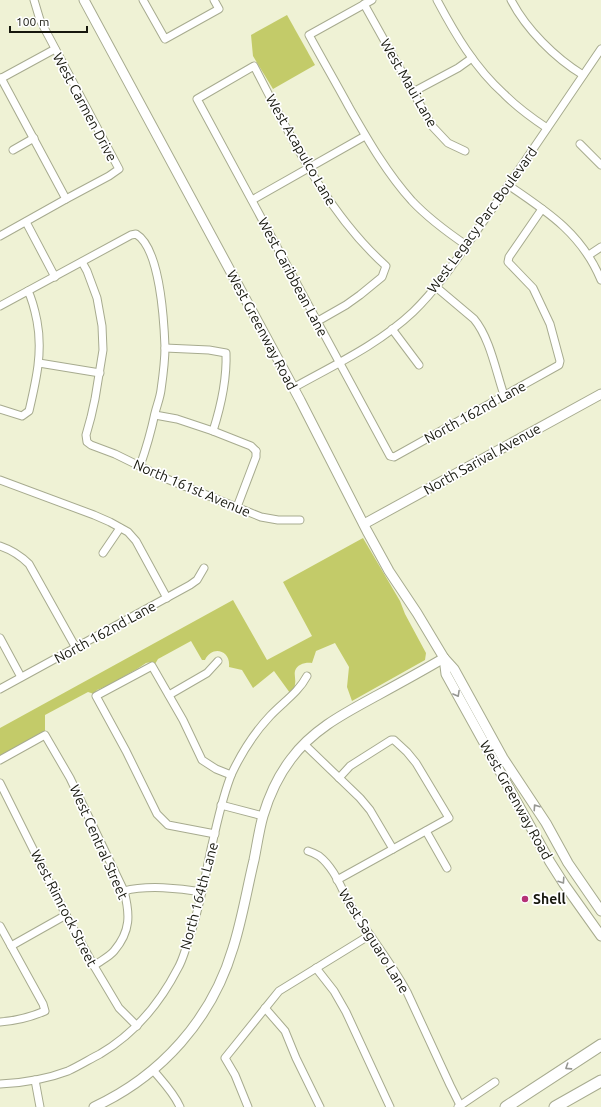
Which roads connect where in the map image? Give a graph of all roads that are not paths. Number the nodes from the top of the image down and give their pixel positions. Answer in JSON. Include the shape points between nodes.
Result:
{"nodes":[{"id":1,"x":34,"y":0,"type":"edge"},
{"id":2,"x":84,"y":0,"type":"edge"},
{"id":3,"x":143,"y":0,"type":"edge"},
{"id":4,"x":214,"y":0,"type":"edge"},
{"id":5,"x":372,"y":0,"type":"edge"},
{"id":6,"x":437,"y":0,"type":"edge"},
{"id":7,"x":510,"y":0,"type":"edge"},
{"id":8,"x":364,"y":4,"type":"junction"},
{"id":9,"x":601,"y":48,"type":"edge"},
{"id":10,"x":55,"y":49,"type":"junction"},
{"id":11,"x":472,"y":58,"type":"junction"},
{"id":12,"x":583,"y":75,"type":"junction"},
{"id":13,"x":1,"y":78,"type":"edge"},
{"id":14,"x":413,"y":92,"type":"junction"},
{"id":15,"x":197,"y":99,"type":"joint"},
{"id":16,"x":547,"y":128,"type":"junction"},
{"id":17,"x":365,"y":136,"type":"junction"},
{"id":18,"x":34,"y":138,"type":"junction"},
{"id":19,"x":580,"y":144,"type":"dead end"},
{"id":20,"x":13,"y":150,"type":"dead end"},
{"id":21,"x":465,"y":151,"type":"dead end"},
{"id":22,"x":601,"y":165,"type":"edge"},
{"id":23,"x":308,"y":168,"type":"junction"},
{"id":24,"x":508,"y":185,"type":"junction"},
{"id":25,"x":66,"y":198,"type":"junction"},
{"id":26,"x":252,"y":200,"type":"junction"},
{"id":27,"x":542,"y":209,"type":"junction"},
{"id":28,"x":26,"y":222,"type":"junction"},
{"id":29,"x":0,"y":236,"type":"edge"},
{"id":30,"x":466,"y":246,"type":"junction"},
{"id":31,"x":601,"y":247,"type":"edge"},
{"id":32,"x":589,"y":255,"type":"junction"},
{"id":33,"x":82,"y":262,"type":"junction"},
{"id":34,"x":55,"y":277,"type":"junction"},
{"id":35,"x":601,"y":280,"type":"edge"},
{"id":36,"x":436,"y":287,"type":"junction"},
{"id":37,"x":28,"y":291,"type":"junction"},
{"id":38,"x":0,"y":306,"type":"edge"},
{"id":39,"x":318,"y":321,"type":"junction"},
{"id":40,"x":392,"y":329,"type":"junction"},
{"id":41,"x":165,"y":348,"type":"junction"},
{"id":42,"x":39,"y":363,"type":"junction"},
{"id":43,"x":340,"y":363,"type":"junction"},
{"id":44,"x":419,"y":365,"type":"dead end"},
{"id":45,"x":100,"y":373,"type":"junction"},
{"id":46,"x":293,"y":388,"type":"junction"},
{"id":47,"x":601,"y":394,"type":"edge"},
{"id":48,"x":504,"y":396,"type":"junction"},
{"id":49,"x":0,"y":409,"type":"edge"},
{"id":50,"x":155,"y":414,"type":"junction"},
{"id":51,"x":214,"y":432,"type":"junction"},
{"id":52,"x":390,"y":456,"type":"joint"},
{"id":53,"x":140,"y":466,"type":"junction"},
{"id":54,"x":0,"y":480,"type":"edge"},
{"id":55,"x":237,"y":507,"type":"junction"},
{"id":56,"x":300,"y":520,"type":"dead end"},
{"id":57,"x":364,"y":524,"type":"junction"},
{"id":58,"x":120,"y":528,"type":"junction"},
{"id":59,"x":0,"y":546,"type":"edge"},
{"id":60,"x":103,"y":553,"type":"dead end"},
{"id":61,"x":204,"y":568,"type":"dead end"},
{"id":62,"x":167,"y":598,"type":"junction"},
{"id":63,"x":0,"y":638,"type":"edge"},
{"id":64,"x":76,"y":648,"type":"junction"},
{"id":65,"x":444,"y":658,"type":"junction"},
{"id":66,"x":218,"y":662,"type":"dead end"},
{"id":67,"x":307,"y":676,"type":"dead end"},
{"id":68,"x":22,"y":678,"type":"junction"},
{"id":69,"x":0,"y":689,"type":"edge"},
{"id":70,"x":169,"y":695,"type":"junction"},
{"id":71,"x":304,"y":744,"type":"junction"},
{"id":72,"x":0,"y":760,"type":"edge"},
{"id":73,"x":232,"y":775,"type":"junction"},
{"id":74,"x":339,"y":778,"type":"junction"},
{"id":75,"x":0,"y":783,"type":"edge"},
{"id":76,"x":221,"y":805,"type":"junction"},
{"id":77,"x":263,"y":816,"type":"junction"},
{"id":78,"x":426,"y":831,"type":"junction"},
{"id":79,"x":215,"y":834,"type":"junction"},
{"id":80,"x":393,"y":849,"type":"junction"},
{"id":81,"x":308,"y":851,"type":"dead end"},
{"id":82,"x":447,"y":868,"type":"dead end"},
{"id":83,"x":337,"y":880,"type":"junction"},
{"id":84,"x":124,"y":891,"type":"junction"},
{"id":85,"x":202,"y":892,"type":"junction"},
{"id":86,"x":601,"y":911,"type":"edge"},
{"id":87,"x":66,"y":915,"type":"junction"},
{"id":88,"x":0,"y":926,"type":"edge"},
{"id":89,"x":370,"y":934,"type":"junction"},
{"id":90,"x":601,"y":936,"type":"edge"},
{"id":91,"x":11,"y":946,"type":"junction"},
{"id":92,"x":94,"y":966,"type":"junction"},
{"id":93,"x":316,"y":968,"type":"junction"},
{"id":94,"x":265,"y":1008,"type":"junction"},
{"id":95,"x":0,"y":1022,"type":"edge"},
{"id":96,"x":137,"y":1026,"type":"junction"},
{"id":97,"x":601,"y":1045,"type":"edge"},
{"id":98,"x":153,"y":1070,"type":"junction"},
{"id":99,"x":35,"y":1080,"type":"junction"},
{"id":100,"x":495,"y":1082,"type":"dead end"},
{"id":101,"x":601,"y":1082,"type":"edge"},
{"id":102,"x":0,"y":1084,"type":"edge"},
{"id":103,"x":459,"y":1106,"type":"edge"},
{"id":104,"x":40,"y":1107,"type":"edge"},
{"id":105,"x":94,"y":1107,"type":"edge"},
{"id":106,"x":180,"y":1107,"type":"edge"},
{"id":107,"x":248,"y":1107,"type":"edge"},
{"id":108,"x":320,"y":1107,"type":"edge"},
{"id":109,"x":390,"y":1107,"type":"edge"},
{"id":110,"x":506,"y":1107,"type":"edge"},
{"id":111,"x":555,"y":1107,"type":"edge"}],
"edges":[{"from":1,"to":10,"type":"street","name":"West Carmen Drive","via":[[40,20]]},
{"from":2,"to":46,"type":"main road","name":"West Greenway Road"},
{"from":3,"to":4,"type":"street","via":[[165,39],[219,9]]},
{"from":5,"to":8,"type":"street"},
{"from":6,"to":11,"type":"street"},
{"from":7,"to":12,"type":"street","via":[[544,43]]},
{"from":8,"to":14,"type":"street","name":"West Maui Lane"},
{"from":8,"to":17,"type":"street","via":[[309,35]]},
{"from":9,"to":12,"type":"street","name":"West Legacy Parc Boulevard"},
{"from":10,"to":13,"type":"street"},
{"from":10,"to":25,"type":"street","name":"West Carmen Drive","via":[[118,169]]},
{"from":11,"to":14,"type":"street"},
{"from":11,"to":16,"type":"street","via":[[486,77],[504,94]]},
{"from":12,"to":16,"type":"street","name":"West Legacy Parc Boulevard"},
{"from":13,"to":18,"type":"street"},
{"from":14,"to":21,"type":"street","name":"West Maui Lane","via":[[432,126],[448,143]]},
{"from":15,"to":23,"type":"street","name":"West Acapulco Lane","via":[[254,66]]},
{"from":15,"to":26,"type":"street","name":"West Caribbean Lane"},
{"from":16,"to":24,"type":"street","name":"West Legacy Parc Boulevard"},
{"from":17,"to":23,"type":"street"},
{"from":17,"to":30,"type":"street","via":[[389,173],[413,201],[433,221]]},
{"from":18,"to":20,"type":"street"},
{"from":18,"to":25,"type":"street"},
{"from":19,"to":22,"type":"street"},
{"from":23,"to":26,"type":"street"},
{"from":23,"to":39,"type":"street","name":"West Acapulco Lane","via":[[339,214],[386,266],[382,277],[360,295]]},
{"from":24,"to":27,"type":"street"},
{"from":24,"to":30,"type":"street","name":"West Legacy Parc Boulevard"},
{"from":25,"to":28,"type":"street"},
{"from":26,"to":39,"type":"street","name":"West Caribbean Lane"},
{"from":27,"to":32,"type":"street","via":[[563,225]]},
{"from":27,"to":48,"type":"street","name":"North 162nd Lane","via":[[508,262],[533,288],[550,324],[560,361],[559,365]]},
{"from":28,"to":29,"type":"street"},
{"from":28,"to":34,"type":"street"},
{"from":30,"to":36,"type":"street","name":"West Legacy Parc Boulevard"},
{"from":31,"to":32,"type":"street"},
{"from":32,"to":35,"type":"street"},
{"from":33,"to":34,"type":"street"},
{"from":33,"to":41,"type":"street","via":[[130,235],[136,234],[141,237],[151,255],[159,280]]},
{"from":33,"to":45,"type":"street","via":[[97,298],[102,326],[103,350]]},
{"from":34,"to":37,"type":"street"},
{"from":36,"to":40,"type":"street","name":"West Legacy Parc Boulevard","via":[[413,312]]},
{"from":36,"to":48,"type":"street","via":[[479,325]]},
{"from":37,"to":38,"type":"street"},
{"from":37,"to":42,"type":"street","via":[[36,312]]},
{"from":39,"to":43,"type":"street","name":"West Caribbean Lane"},
{"from":40,"to":43,"type":"street","name":"West Legacy Parc Boulevard"},
{"from":40,"to":44,"type":"street"},
{"from":41,"to":50,"type":"street","via":[[161,390]]},
{"from":41,"to":51,"type":"street","via":[[226,353],[221,403]]},
{"from":42,"to":45,"type":"street"},
{"from":42,"to":49,"type":"street","via":[[29,411],[22,416]]},
{"from":43,"to":46,"type":"street","name":"West Legacy Parc Boulevard"},
{"from":43,"to":52,"type":"street","name":"West Caribbean Lane"},
{"from":45,"to":53,"type":"street","name":"North 161st Avenue","via":[[86,435],[87,442]]},
{"from":46,"to":57,"type":"main road","name":"West Greenway Road"},
{"from":47,"to":57,"type":"main road","name":"North Sarival Avenue"},
{"from":48,"to":52,"type":"street","name":"North 162nd Lane","via":[[394,457]]},
{"from":50,"to":51,"type":"street","via":[[177,418]]},
{"from":50,"to":53,"type":"street"},
{"from":51,"to":55,"type":"street","via":[[258,450]]},
{"from":53,"to":55,"type":"street","name":"North 161st Avenue"},
{"from":54,"to":58,"type":"street","via":[[94,515]]},
{"from":55,"to":56,"type":"street","name":"North 161st Avenue","via":[[268,519]]},
{"from":57,"to":65,"type":"main road","name":"West Greenway Road","via":[[389,571]]},
{"from":58,"to":60,"type":"street"},
{"from":58,"to":62,"type":"street","via":[[136,541]]},
{"from":59,"to":64,"type":"street","via":[[14,552],[29,564]]},
{"from":61,"to":62,"type":"street","name":"North 162nd Lane","via":[[194,583]]},
{"from":62,"to":64,"type":"street","name":"North 162nd Lane"},
{"from":63,"to":68,"type":"street"},
{"from":64,"to":68,"type":"street","name":"North 162nd Lane"},
{"from":65,"to":71,"type":"main road","via":[[342,715]]},
{"from":86,"to":65,"type":"main road","name":"West Greenway Road","one_way":true,"via":[[568,863],[546,823],[503,758],[454,669]]},
{"from":65,"to":90,"type":"main road","name":"West Greenway Road","one_way":true,"via":[[446,674],[550,862]]},
{"from":66,"to":70,"type":"street","via":[[207,673]]},
{"from":67,"to":73,"type":"street","name":"North 164th Lane","via":[[293,695],[271,714],[256,732],[242,752]]},
{"from":68,"to":69,"type":"street","name":"North 162nd Lane"},
{"from":70,"to":73,"type":"street","via":[[202,760]]},
{"from":70,"to":79,"type":"street","via":[[152,666],[96,696],[157,814],[168,824]]},
{"from":71,"to":74,"type":"street"},
{"from":71,"to":77,"type":"main road","via":[[291,758],[276,782]]},
{"from":72,"to":84,"type":"street","name":"West Central Street","via":[[45,735],[70,778]]},
{"from":73,"to":76,"type":"street","name":"North 164th Lane"},
{"from":74,"to":78,"type":"street","via":[[360,758],[394,740],[416,763],[449,818]]},
{"from":74,"to":80,"type":"street","via":[[370,810]]},
{"from":75,"to":87,"type":"street","name":"West Rimrock Street"},
{"from":76,"to":77,"type":"street"},
{"from":76,"to":79,"type":"street","name":"North 164th Lane"},
{"from":77,"to":98,"type":"main road","via":[[236,937],[220,984],[194,1026]]},
{"from":78,"to":80,"type":"street"},
{"from":78,"to":82,"type":"street"},
{"from":79,"to":85,"type":"street","name":"North 164th Lane"},
{"from":80,"to":83,"type":"street"},
{"from":81,"to":83,"type":"street","name":"West Saguaro Lane","via":[[318,856]]},
{"from":83,"to":89,"type":"street","name":"West Saguaro Lane","via":[[353,911]]},
{"from":84,"to":85,"type":"street","via":[[133,888],[156,888]]},
{"from":84,"to":92,"type":"street","name":"West Central Street","via":[[128,907],[126,931],[113,952]]},
{"from":85,"to":96,"type":"street","name":"North 164th Lane","via":[[191,936],[179,967],[163,994]]},
{"from":87,"to":91,"type":"street"},
{"from":87,"to":92,"type":"street","name":"West Rimrock Street"},
{"from":88,"to":91,"type":"street"},
{"from":89,"to":93,"type":"street"},
{"from":89,"to":103,"type":"street","name":"West Saguaro Lane","via":[[407,992]]},
{"from":91,"to":95,"type":"street","via":[[45,1011]]},
{"from":92,"to":96,"type":"street","name":"West Rimrock Street","via":[[119,1008]]},
{"from":93,"to":94,"type":"street","via":[[279,991]]},
{"from":93,"to":109,"type":"street","via":[[346,1012]]},
{"from":94,"to":107,"type":"street","via":[[225,1058]]},
{"from":94,"to":108,"type":"street","via":[[285,1031]]},
{"from":96,"to":99,"type":"street","name":"North 164th Lane","via":[[118,1042],[68,1071]]},
{"from":97,"to":110,"type":"highway","one_way":true},
{"from":98,"to":105,"type":"main road","via":[[121,1093]]},
{"from":98,"to":106,"type":"street","via":[[168,1086]]},
{"from":99,"to":102,"type":"street","name":"North 164th Lane"},
{"from":99,"to":104,"type":"street"},
{"from":100,"to":103,"type":"street"},
{"from":101,"to":111,"type":"highway"}]}
